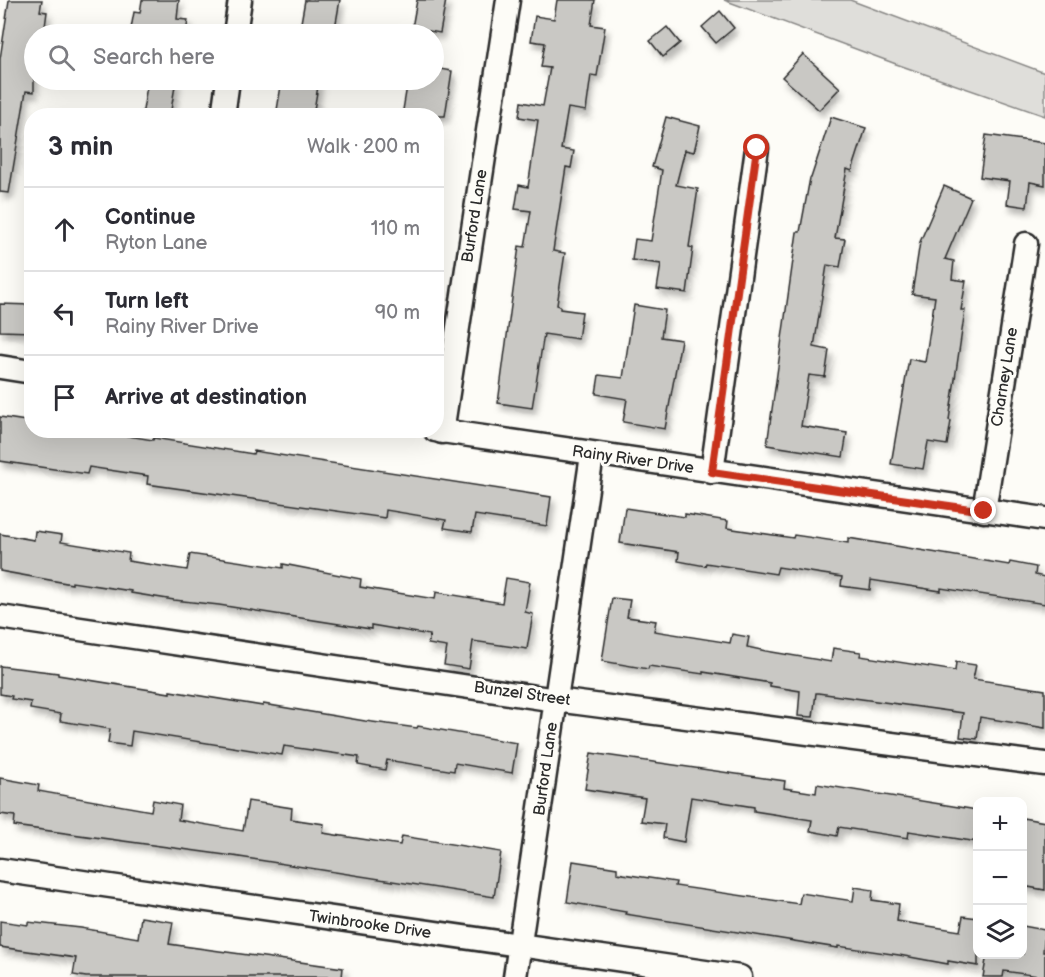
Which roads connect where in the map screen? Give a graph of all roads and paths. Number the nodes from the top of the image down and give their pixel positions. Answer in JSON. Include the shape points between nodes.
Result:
{"nodes":[{"id":1,"x":240,"y":0,"type":"edge"},
{"id":2,"x":508,"y":0,"type":"edge"},
{"id":3,"x":236,"y":24,"type":"edge"},
{"id":4,"x":227,"y":90,"type":"edge"},
{"id":5,"x":224,"y":108,"type":"edge"},
{"id":6,"x":757,"y":148,"type":"dead end"},
{"id":7,"x":1026,"y":244,"type":"dead end"},
{"id":8,"x":0,"y":368,"type":"edge"},
{"id":9,"x":24,"y":371,"type":"edge"},
{"id":10,"x":444,"y":400,"type":"edge"},
{"id":11,"x":444,"y":432,"type":"edge"},
{"id":12,"x":592,"y":454,"type":"junction"},
{"id":13,"x":712,"y":472,"type":"junction"},
{"id":14,"x":984,"y":511,"type":"junction"},
{"id":15,"x":1045,"y":519,"type":"edge"},
{"id":16,"x":0,"y":617,"type":"edge"},
{"id":17,"x":556,"y":700,"type":"junction"},
{"id":18,"x":1045,"y":764,"type":"edge"},
{"id":19,"x":0,"y":870,"type":"edge"},
{"id":20,"x":520,"y":947,"type":"junction"},
{"id":21,"x":515,"y":977,"type":"edge"},
{"id":22,"x":740,"y":977,"type":"edge"}],
"edges":[{"from":1,"to":3,"type":"street"},
{"from":2,"to":10,"type":"street","name":"Burford Lane"},
{"from":4,"to":5,"type":"street"},
{"from":6,"to":13,"type":"street"},
{"from":7,"to":14,"type":"street","name":"Charney Lane"},
{"from":8,"to":9,"type":"street"},
{"from":11,"to":12,"type":"street","name":"Rainy River Drive"},
{"from":12,"to":13,"type":"street","name":"Rainy River Drive"},
{"from":12,"to":17,"type":"street","name":"Burford Lane"},
{"from":13,"to":14,"type":"street","name":"Rainy River Drive"},
{"from":14,"to":15,"type":"street","name":"Rainy River Drive"},
{"from":16,"to":17,"type":"street","name":"Bunzel Street"},
{"from":17,"to":18,"type":"street","name":"Bunzel Street"},
{"from":17,"to":20,"type":"street","name":"Burford Lane"},
{"from":19,"to":20,"type":"street","name":"Twinbrooke Drive"},
{"from":20,"to":21,"type":"street","name":"Burford Lane"},
{"from":20,"to":22,"type":"street","name":"Twinbrooke Drive"}]}
